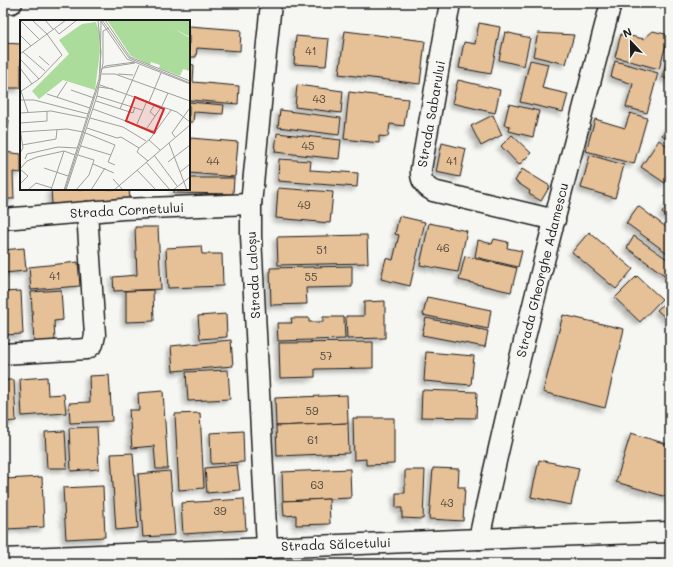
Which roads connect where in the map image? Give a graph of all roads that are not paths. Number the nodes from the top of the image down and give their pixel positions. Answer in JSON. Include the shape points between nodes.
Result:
{"nodes":[{"id":1,"x":3,"y":3,"type":"edge"},
{"id":2,"x":12,"y":3,"type":"edge"},
{"id":3,"x":271,"y":3,"type":"edge"},
{"id":4,"x":450,"y":3,"type":"edge"},
{"id":5,"x":611,"y":3,"type":"edge"},
{"id":6,"x":250,"y":204,"type":"junction"},
{"id":7,"x":87,"y":212,"type":"junction"},
{"id":8,"x":3,"y":219,"type":"edge"},
{"id":9,"x":555,"y":220,"type":"junction"},
{"id":10,"x":3,"y":354,"type":"edge"},
{"id":11,"x":670,"y":532,"type":"edge"},
{"id":12,"x":479,"y":539,"type":"junction"},
{"id":13,"x":266,"y":547,"type":"junction"},
{"id":14,"x":3,"y":559,"type":"edge"}],
"edges":[{"from":1,"to":2,"type":"street"},
{"from":3,"to":6,"type":"street","name":"Strada Laloșu"},
{"from":4,"to":9,"type":"street","name":"Strada Sabarului","via":[[421,169],[422,182],[434,191]]},
{"from":5,"to":9,"type":"street","name":"Strada Gheorghe Adamescu"},
{"from":6,"to":7,"type":"street","name":"Strada Cornetului"},
{"from":6,"to":13,"type":"street","name":"Strada Laloșu"},
{"from":7,"to":8,"type":"street","name":"Strada Cornetului"},
{"from":7,"to":10,"type":"street","via":[[95,335],[93,344],[87,349]]},
{"from":9,"to":12,"type":"street","name":"Strada Gheorghe Adamescu","via":[[505,418]]},
{"from":11,"to":12,"type":"street","name":"Strada Sălcetului"},
{"from":12,"to":13,"type":"street","name":"Strada Sălcetului"},
{"from":13,"to":14,"type":"street","name":"Strada Sălcetului"}]}
